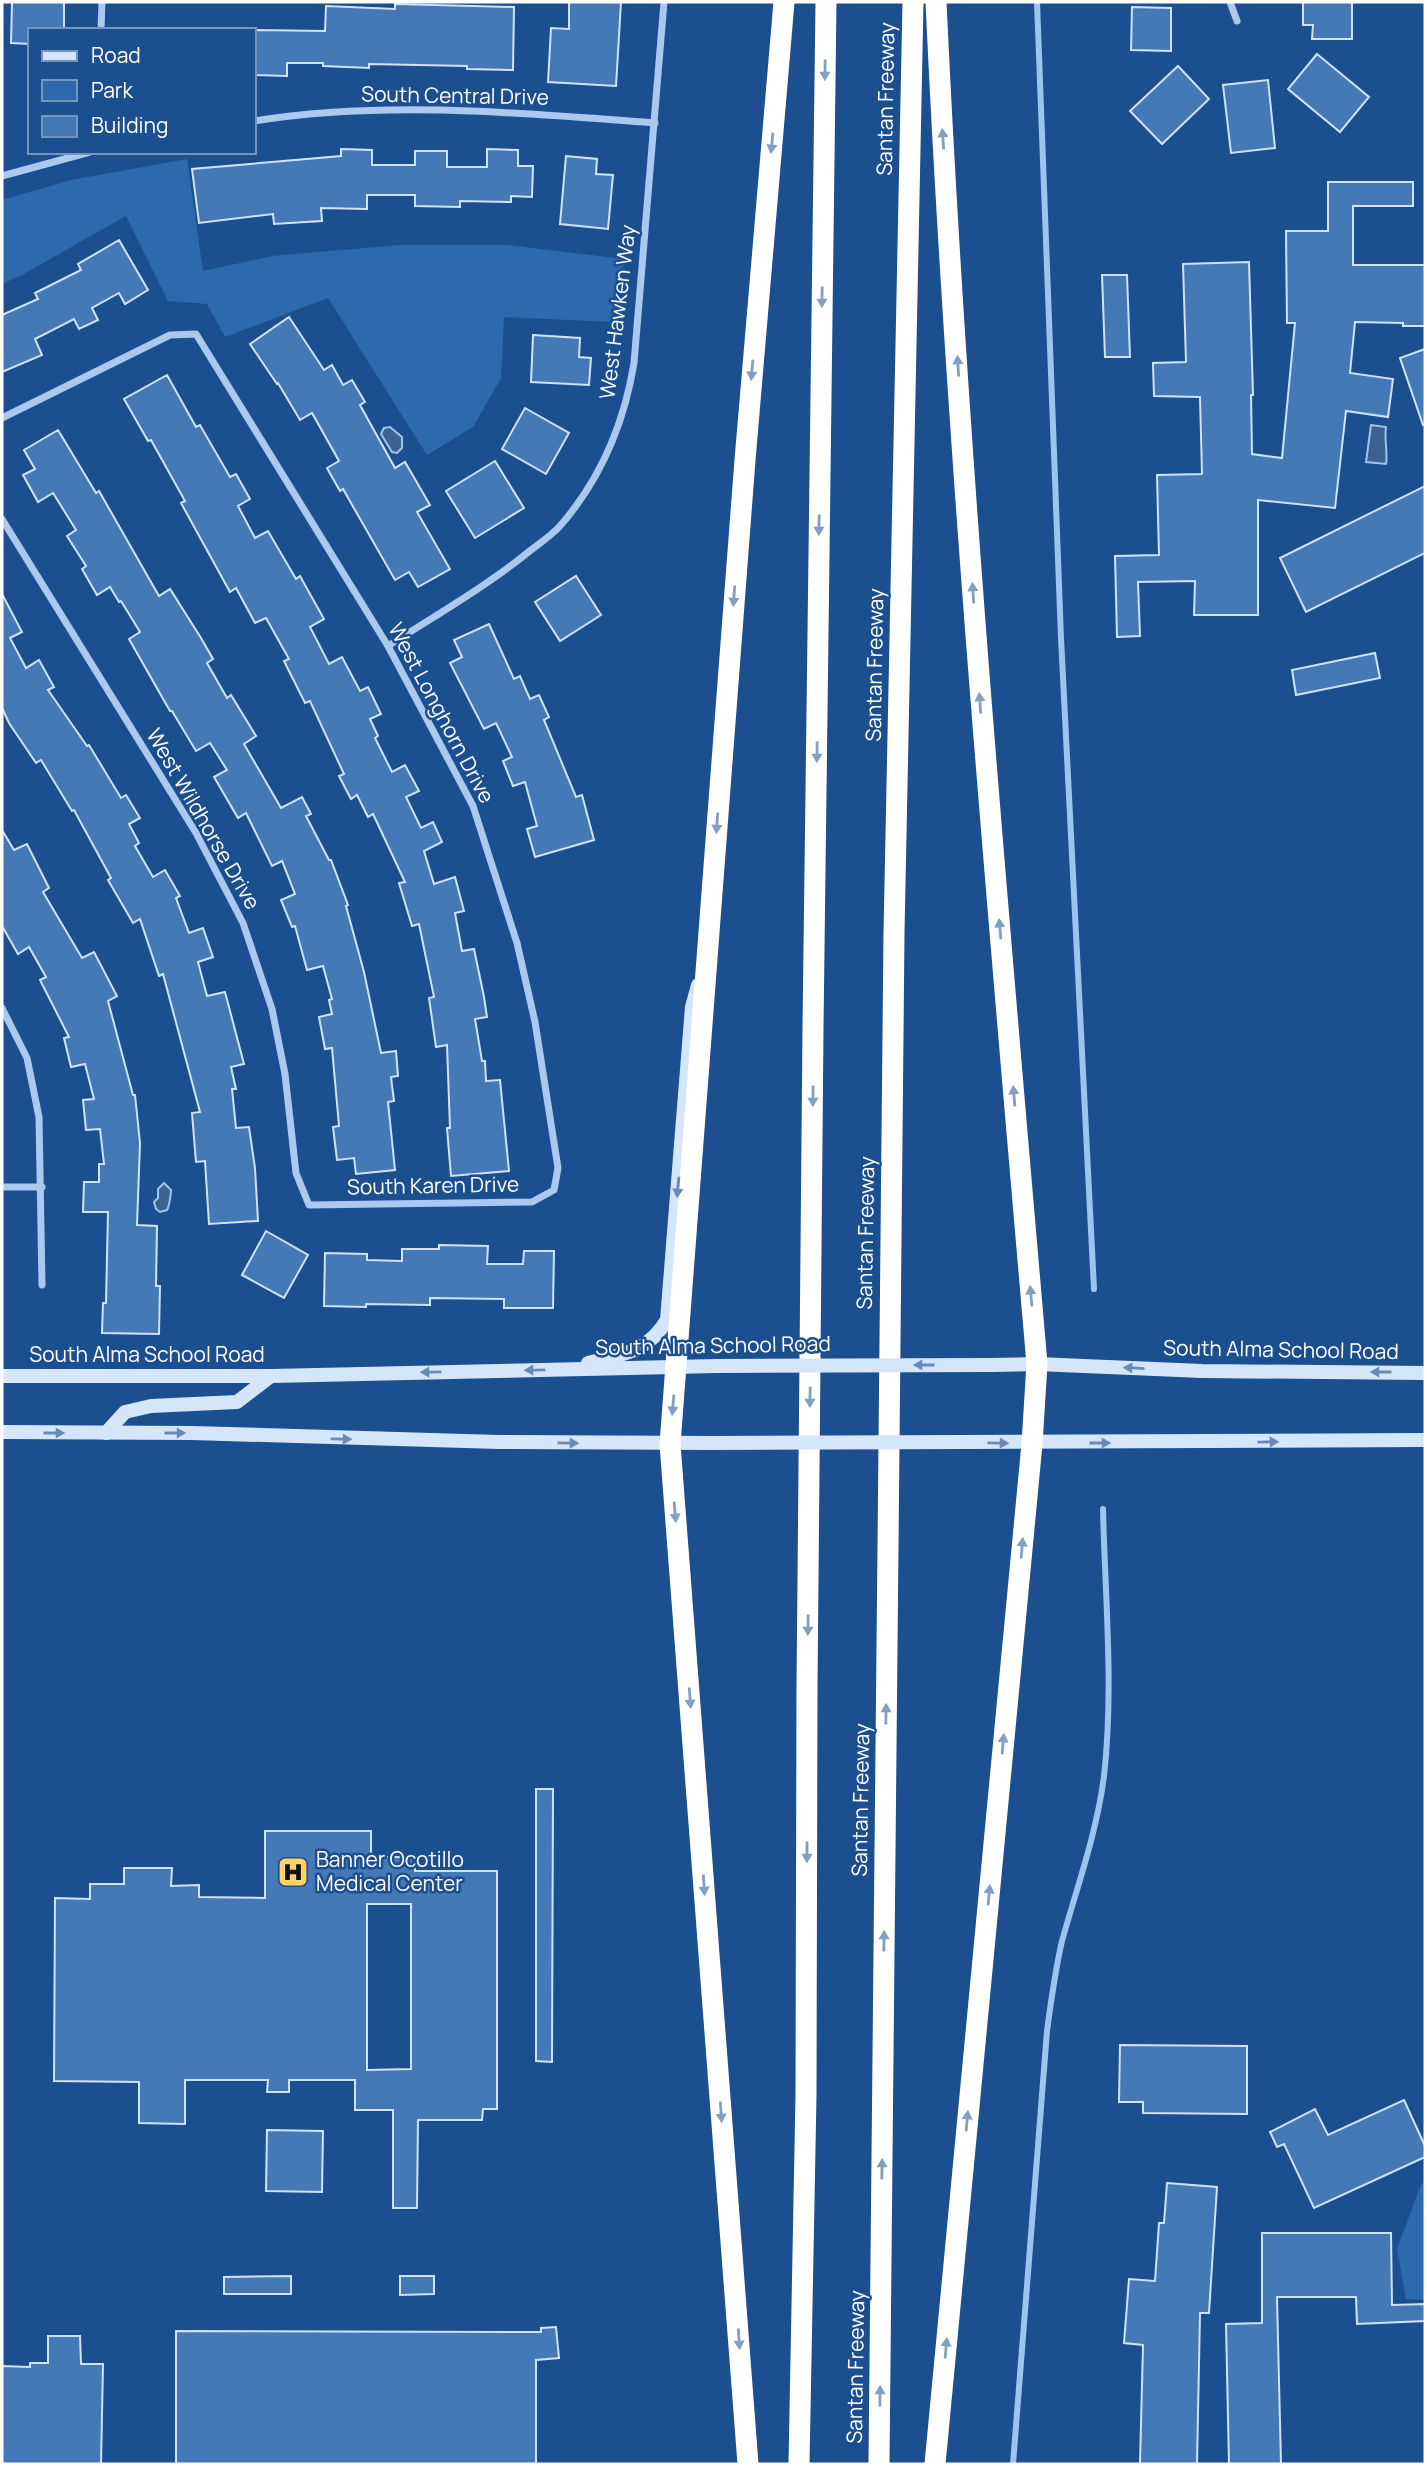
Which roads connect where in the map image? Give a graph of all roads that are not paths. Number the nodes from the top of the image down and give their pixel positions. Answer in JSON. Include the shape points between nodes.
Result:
{"nodes":[{"id":1,"x":102,"y":2,"type":"edge"},
{"id":2,"x":664,"y":2,"type":"edge"},
{"id":3,"x":784,"y":2,"type":"edge"},
{"id":4,"x":826,"y":2,"type":"edge"},
{"id":5,"x":913,"y":2,"type":"edge"},
{"id":6,"x":936,"y":2,"type":"edge"},
{"id":7,"x":1230,"y":2,"type":"edge"},
{"id":8,"x":1237,"y":22,"type":"dead end"},
{"id":9,"x":101,"y":28,"type":"edge"},
{"id":10,"x":256,"y":121,"type":"edge"},
{"id":11,"x":655,"y":123,"type":"junction"},
{"id":12,"x":83,"y":154,"type":"edge"},
{"id":13,"x":2,"y":176,"type":"edge"},
{"id":14,"x":2,"y":418,"type":"edge"},
{"id":15,"x":2,"y":519,"type":"edge"},
{"id":16,"x":388,"y":646,"type":"junction"},
{"id":17,"x":708,"y":950,"type":"junction"},
{"id":18,"x":2,"y":1009,"type":"edge"},
{"id":19,"x":2,"y":1187,"type":"edge"},
{"id":20,"x":42,"y":1187,"type":"junction"},
{"id":21,"x":554,"y":1191,"type":"joint"},
{"id":22,"x":309,"y":1205,"type":"joint"},
{"id":23,"x":42,"y":1285,"type":"dead end"},
{"id":24,"x":1037,"y":1364,"type":"junction"},
{"id":25,"x":677,"y":1367,"type":"junction"},
{"id":26,"x":562,"y":1369,"type":"junction"},
{"id":27,"x":1425,"y":1373,"type":"edge"},
{"id":28,"x":2,"y":1376,"type":"edge"},
{"id":29,"x":271,"y":1376,"type":"junction"},
{"id":30,"x":2,"y":1433,"type":"edge"},
{"id":31,"x":106,"y":1433,"type":"junction"},
{"id":32,"x":1425,"y":1440,"type":"edge"},
{"id":33,"x":670,"y":1444,"type":"junction"},
{"id":34,"x":1032,"y":1444,"type":"junction"},
{"id":35,"x":748,"y":2464,"type":"edge"},
{"id":36,"x":799,"y":2464,"type":"edge"},
{"id":37,"x":879,"y":2464,"type":"edge"},
{"id":38,"x":935,"y":2464,"type":"edge"}],
"edges":[{"from":1,"to":9,"type":"street"},
{"from":2,"to":11,"type":"street","name":"West Hawken Way"},
{"from":3,"to":17,"type":"highway","one_way":true},
{"from":4,"to":36,"type":"highway","one_way":true},
{"from":37,"to":5,"type":"highway","name":"Santan Freeway","one_way":true,"via":[[894,919]]},
{"from":24,"to":6,"type":"highway","one_way":true,"via":[[981,704]]},
{"from":7,"to":8,"type":"street"},
{"from":10,"to":11,"type":"street","name":"South Central Drive","via":[[418,110]]},
{"from":11,"to":16,"type":"street","name":"West Hawken Way","via":[[632,375],[617,435],[600,470],[559,527],[511,567]]},
{"from":12,"to":13,"type":"street"},
{"from":14,"to":16,"type":"street","name":"West Longhorn Drive","via":[[170,335],[196,334]]},
{"from":15,"to":22,"type":"street","name":"West Wildhorse Drive","via":[[196,833],[243,923],[272,1009],[296,1173]]},
{"from":16,"to":21,"type":"street","name":"West Longhorn Drive","via":[[473,806],[517,943],[535,1022],[558,1168]]},
{"from":17,"to":25,"type":"highway"},
{"from":17,"to":26,"type":"main road","one_way":true,"via":[[692,1007],[667,1320],[656,1337],[631,1352]]},
{"from":18,"to":20,"type":"street","via":[[27,1058],[39,1117]]},
{"from":19,"to":20,"type":"street"},
{"from":20,"to":23,"type":"street"},
{"from":21,"to":22,"type":"street","name":"South Karen Drive","via":[[532,1202]]},
{"from":24,"to":25,"type":"main road","name":"South Alma School Road","one_way":true,"bridge":true},
{"from":27,"to":24,"type":"main road","name":"South Alma School Road","one_way":true},
{"from":24,"to":34,"type":"highway"},
{"from":25,"to":26,"type":"main road","name":"South Alma School Road"},
{"from":25,"to":33,"type":"highway","one_way":true},
{"from":26,"to":29,"type":"main road","name":"South Alma School Road","one_way":true},
{"from":28,"to":29,"type":"main road","name":"South Alma School Road"},
{"from":29,"to":31,"type":"main road","via":[[237,1402],[151,1406],[125,1412]]},
{"from":30,"to":31,"type":"main road","one_way":true},
{"from":31,"to":33,"type":"main road","one_way":true},
{"from":34,"to":32,"type":"main road","one_way":true},
{"from":33,"to":34,"type":"main road","one_way":true,"bridge":true},
{"from":33,"to":35,"type":"highway","one_way":true},
{"from":38,"to":34,"type":"highway","one_way":true}]}
